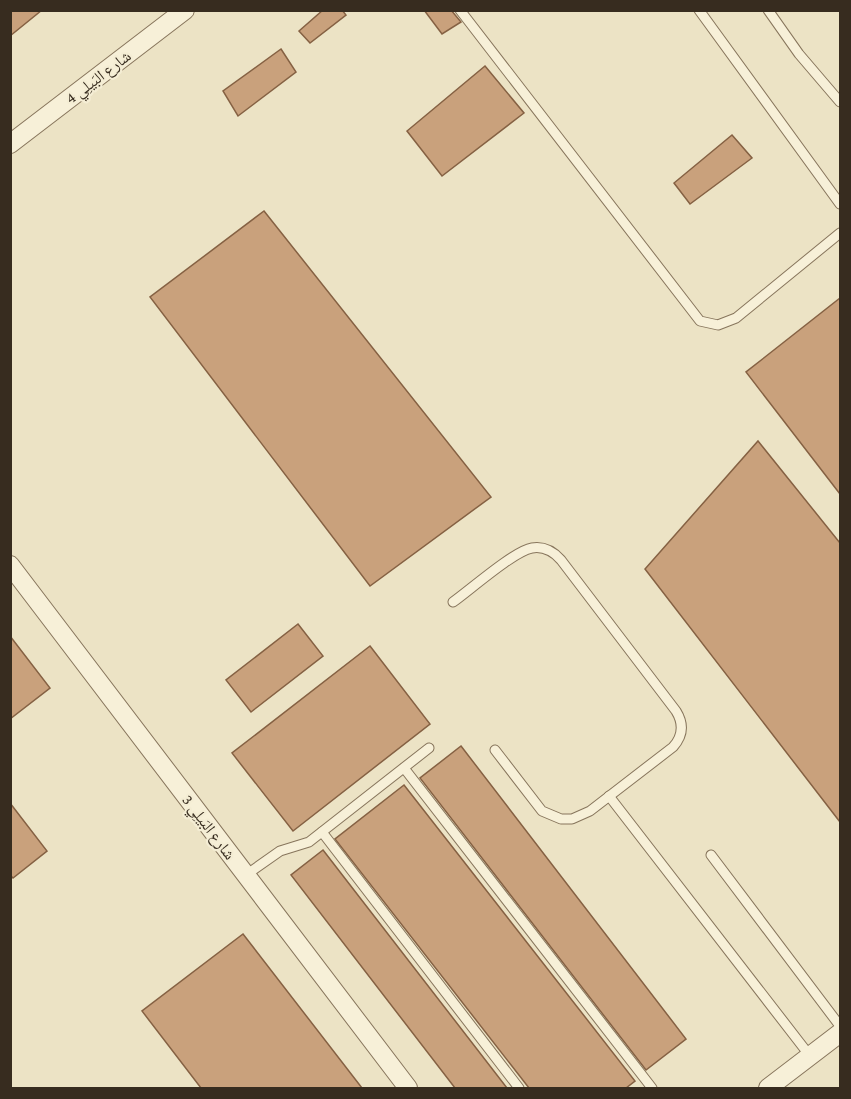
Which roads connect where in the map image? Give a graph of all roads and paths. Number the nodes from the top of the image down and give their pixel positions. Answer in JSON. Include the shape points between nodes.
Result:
{"nodes":[{"id":1,"x":185,"y":10,"type":"edge"},
{"id":2,"x":460,"y":10,"type":"edge"},
{"id":3,"x":699,"y":10,"type":"edge"},
{"id":4,"x":768,"y":10,"type":"edge"},
{"id":5,"x":840,"y":102,"type":"edge"},
{"id":6,"x":10,"y":144,"type":"edge"},
{"id":7,"x":840,"y":204,"type":"edge"},
{"id":8,"x":840,"y":233,"type":"edge"},
{"id":9,"x":10,"y":565,"type":"edge"},
{"id":10,"x":453,"y":602,"type":"dead end"},
{"id":11,"x":429,"y":748,"type":"dead end"},
{"id":12,"x":495,"y":750,"type":"dead end"},
{"id":13,"x":404,"y":768,"type":"junction"},
{"id":14,"x":609,"y":796,"type":"junction"},
{"id":15,"x":322,"y":832,"type":"junction"},
{"id":16,"x":711,"y":855,"type":"dead end"},
{"id":17,"x":246,"y":875,"type":"junction"},
{"id":18,"x":840,"y":1026,"type":"edge"},
{"id":19,"x":840,"y":1033,"type":"edge"},
{"id":20,"x":810,"y":1056,"type":"junction"},
{"id":21,"x":408,"y":1089,"type":"edge"},
{"id":22,"x":519,"y":1089,"type":"edge"},
{"id":23,"x":652,"y":1089,"type":"edge"},
{"id":24,"x":768,"y":1089,"type":"edge"}],
"edges":[{"from":1,"to":6,"type":"street","name":"شارع البَيلِي 4"},
{"from":2,"to":8,"type":"lane","via":[[700,321],[718,325],[736,318]]},
{"from":3,"to":7,"type":"lane"},
{"from":4,"to":5,"type":"lane"},
{"from":9,"to":17,"type":"street","name":"شارع البَيلِي 3"},
{"from":10,"to":14,"type":"lane","via":[[525,549],[541,547],[561,560],[681,718],[681,734],[673,747]]},
{"from":11,"to":13,"type":"lane"},
{"from":12,"to":14,"type":"lane","via":[[536,803],[551,816],[582,816]]},
{"from":13,"to":15,"type":"lane"},
{"from":13,"to":23,"type":"lane"},
{"from":14,"to":20,"type":"lane"},
{"from":15,"to":17,"type":"lane","via":[[301,846],[280,851]]},
{"from":15,"to":22,"type":"lane"},
{"from":16,"to":18,"type":"lane"},
{"from":17,"to":21,"type":"street","name":"شارع البَيلِي 3"},
{"from":19,"to":20,"type":"street"},
{"from":20,"to":24,"type":"street"}]}
